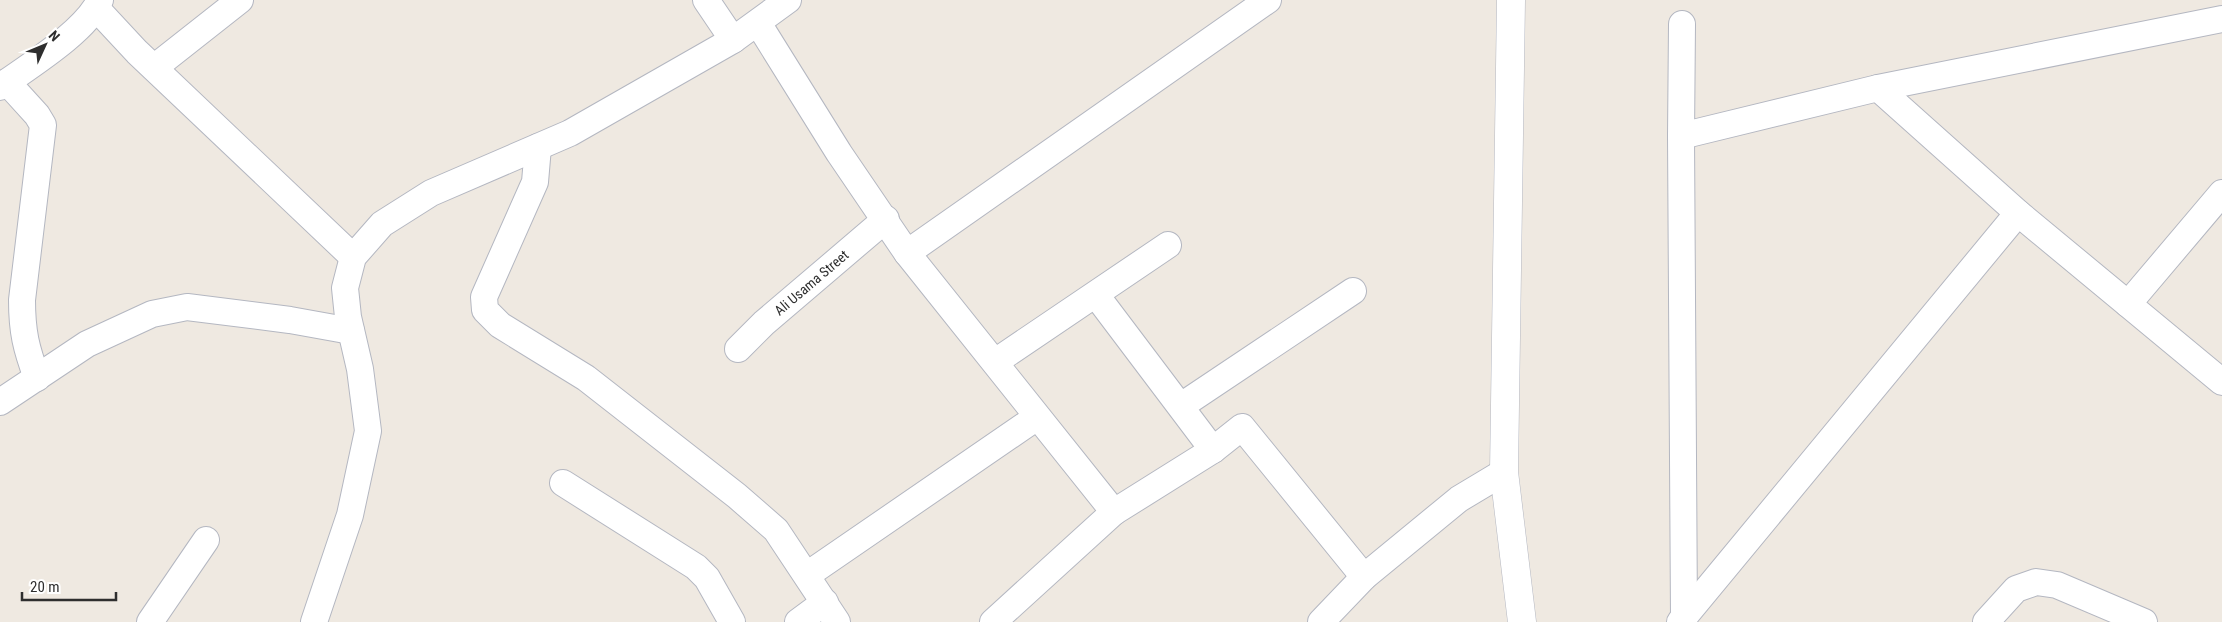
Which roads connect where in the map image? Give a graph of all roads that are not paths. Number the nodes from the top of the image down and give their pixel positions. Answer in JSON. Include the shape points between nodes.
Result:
{"nodes":[{"id":1,"x":240,"y":0,"type":"edge"},
{"id":2,"x":706,"y":0,"type":"edge"},
{"id":3,"x":788,"y":0,"type":"edge"},
{"id":4,"x":1268,"y":0,"type":"edge"},
{"id":5,"x":1511,"y":0,"type":"edge"},
{"id":6,"x":98,"y":4,"type":"edge"},
{"id":7,"x":2222,"y":19,"type":"edge"},
{"id":8,"x":758,"y":23,"type":"junction"},
{"id":9,"x":1682,"y":24,"type":"dead end"},
{"id":10,"x":733,"y":40,"type":"junction"},
{"id":11,"x":155,"y":67,"type":"junction"},
{"id":12,"x":4,"y":85,"type":"edge"},
{"id":13,"x":1878,"y":88,"type":"junction"},
{"id":14,"x":1681,"y":136,"type":"junction"},
{"id":15,"x":538,"y":147,"type":"junction"},
{"id":16,"x":2222,"y":193,"type":"edge"},
{"id":17,"x":2018,"y":213,"type":"junction"},
{"id":18,"x":886,"y":220,"type":"junction"},
{"id":19,"x":1168,"y":245,"type":"dead end"},
{"id":20,"x":907,"y":253,"type":"junction"},
{"id":21,"x":353,"y":257,"type":"junction"},
{"id":22,"x":1353,"y":291,"type":"dead end"},
{"id":23,"x":1096,"y":294,"type":"junction"},
{"id":24,"x":2128,"y":304,"type":"junction"},
{"id":25,"x":351,"y":331,"type":"junction"},
{"id":26,"x":738,"y":349,"type":"dead end"},
{"id":27,"x":995,"y":362,"type":"junction"},
{"id":28,"x":37,"y":378,"type":"junction"},
{"id":29,"x":2222,"y":382,"type":"edge"},
{"id":30,"x":0,"y":402,"type":"edge"},
{"id":31,"x":1181,"y":406,"type":"junction"},
{"id":32,"x":1038,"y":417,"type":"junction"},
{"id":33,"x":1214,"y":450,"type":"junction"},
{"id":34,"x":1504,"y":472,"type":"junction"},
{"id":35,"x":563,"y":483,"type":"dead end"},
{"id":36,"x":1114,"y":512,"type":"junction"},
{"id":37,"x":206,"y":540,"type":"dead end"},
{"id":38,"x":807,"y":575,"type":"junction"},
{"id":39,"x":1364,"y":576,"type":"junction"},
{"id":40,"x":831,"y":612,"type":"edge"},
{"id":41,"x":1994,"y":619,"type":"edge"},
{"id":42,"x":1682,"y":620,"type":"edge"},
{"id":43,"x":150,"y":622,"type":"edge"},
{"id":44,"x":314,"y":622,"type":"edge"},
{"id":45,"x":732,"y":622,"type":"edge"},
{"id":46,"x":798,"y":622,"type":"edge"},
{"id":47,"x":993,"y":622,"type":"edge"},
{"id":48,"x":1320,"y":622,"type":"edge"},
{"id":49,"x":1522,"y":622,"type":"edge"},
{"id":50,"x":2144,"y":622,"type":"edge"}],
"edges":[{"from":1,"to":11,"type":"street"},
{"from":2,"to":10,"type":"street"},
{"from":3,"to":8,"type":"street"},
{"from":4,"to":20,"type":"street"},
{"from":5,"to":34,"type":"street"},
{"from":6,"to":11,"type":"street"},
{"from":6,"to":12,"type":"street","via":[[78,28]]},
{"from":7,"to":13,"type":"street"},
{"from":8,"to":10,"type":"street"},
{"from":8,"to":18,"type":"street","via":[[838,153]]},
{"from":9,"to":14,"type":"street"},
{"from":10,"to":15,"type":"street","via":[[570,133]]},
{"from":11,"to":21,"type":"street"},
{"from":12,"to":28,"type":"street","via":[[37,115],[43,125],[22,300],[25,344]]},
{"from":13,"to":14,"type":"street"},
{"from":13,"to":17,"type":"street"},
{"from":14,"to":42,"type":"street"},
{"from":15,"to":21,"type":"street","via":[[431,193],[382,224]]},
{"from":15,"to":38,"type":"street","via":[[535,182],[484,297],[485,310],[500,325],[586,378],[737,496],[776,530]]},
{"from":16,"to":24,"type":"street"},
{"from":17,"to":24,"type":"street"},
{"from":17,"to":42,"type":"street"},
{"from":18,"to":20,"type":"street"},
{"from":18,"to":26,"type":"street","name":"Ali Usama Street","via":[[764,323]]},
{"from":19,"to":23,"type":"street"},
{"from":20,"to":27,"type":"street"},
{"from":21,"to":25,"type":"street","via":[[346,288]]},
{"from":22,"to":31,"type":"street"},
{"from":23,"to":27,"type":"street"},
{"from":23,"to":31,"type":"street"},
{"from":24,"to":29,"type":"street"},
{"from":25,"to":28,"type":"street","via":[[187,308],[152,314],[103,336]]},
{"from":25,"to":44,"type":"street","via":[[360,369],[368,431],[350,515]]},
{"from":27,"to":32,"type":"street"},
{"from":28,"to":30,"type":"street"},
{"from":31,"to":33,"type":"street"},
{"from":32,"to":36,"type":"street"},
{"from":32,"to":38,"type":"street"},
{"from":33,"to":36,"type":"street"},
{"from":33,"to":39,"type":"street","via":[[1242,427]]},
{"from":34,"to":39,"type":"street","via":[[1459,499]]},
{"from":34,"to":49,"type":"street"},
{"from":35,"to":45,"type":"street","via":[[696,567],[707,578]]},
{"from":36,"to":47,"type":"street"},
{"from":37,"to":43,"type":"street"},
{"from":38,"to":40,"type":"street"},
{"from":39,"to":48,"type":"street"},
{"from":40,"to":46,"type":"street"},
{"from":41,"to":50,"type":"street","via":[[2016,589],[2036,582],[2057,585]]}]}
